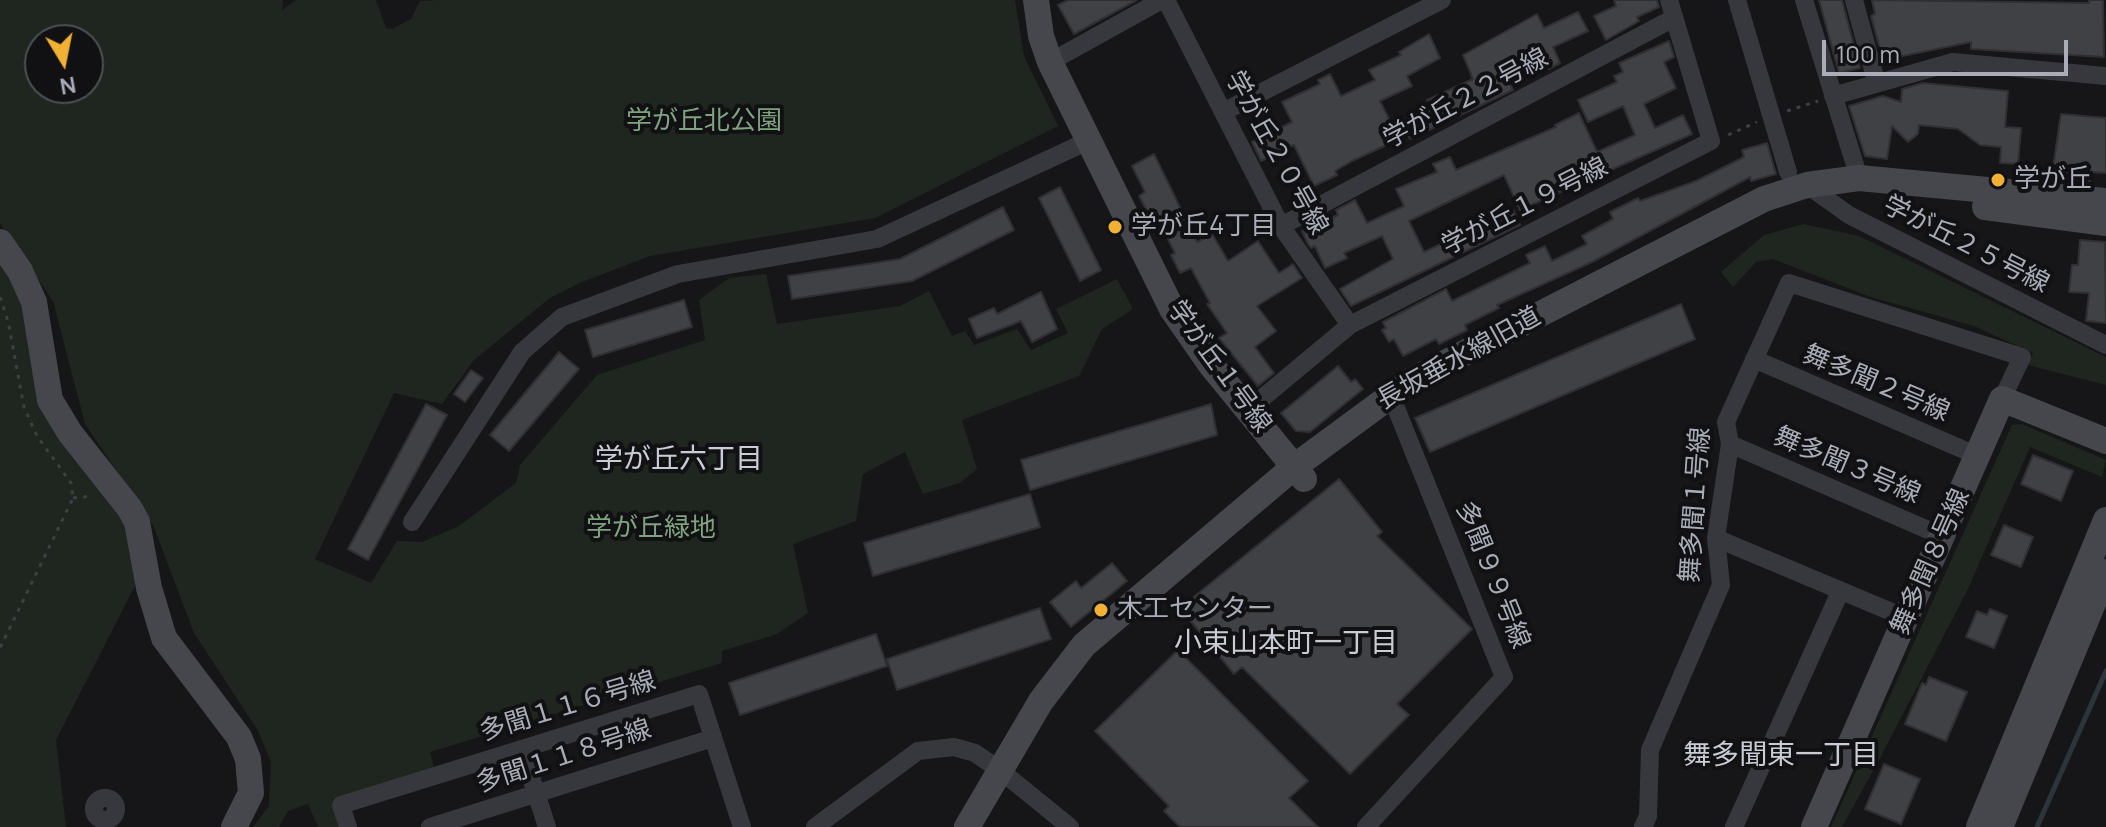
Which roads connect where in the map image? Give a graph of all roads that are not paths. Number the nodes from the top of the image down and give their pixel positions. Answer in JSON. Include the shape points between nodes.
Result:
{"nodes":[{"id":1,"x":1036,"y":0,"type":"edge"},
{"id":2,"x":1164,"y":0,"type":"edge"},
{"id":3,"x":1442,"y":0,"type":"edge"},
{"id":4,"x":1737,"y":0,"type":"edge"},
{"id":5,"x":1804,"y":0,"type":"edge"},
{"id":6,"x":1854,"y":0,"type":"edge"},
{"id":7,"x":1672,"y":9,"type":"edge"},
{"id":8,"x":1050,"y":62,"type":"junction"},
{"id":9,"x":2106,"y":76,"type":"edge"},
{"id":10,"x":1876,"y":81,"type":"junction"},
{"id":11,"x":1833,"y":96,"type":"junction"},
{"id":12,"x":1223,"y":112,"type":"junction"},
{"id":13,"x":1088,"y":141,"type":"junction"},
{"id":14,"x":1859,"y":178,"type":"junction"},
{"id":15,"x":1806,"y":185,"type":"junction"},
{"id":16,"x":2106,"y":201,"type":"edge"},
{"id":17,"x":2106,"y":223,"type":"edge"},
{"id":18,"x":1281,"y":226,"type":"junction"},
{"id":19,"x":0,"y":242,"type":"edge"},
{"id":20,"x":1350,"y":325,"type":"junction"},
{"id":21,"x":2106,"y":345,"type":"edge"},
{"id":22,"x":1754,"y":359,"type":"junction"},
{"id":23,"x":2002,"y":399,"type":"junction"},
{"id":24,"x":1394,"y":400,"type":"junction"},
{"id":25,"x":1248,"y":410,"type":"junction"},
{"id":26,"x":2106,"y":441,"type":"edge"},
{"id":27,"x":1730,"y":444,"type":"junction"},
{"id":28,"x":1978,"y":456,"type":"junction"},
{"id":29,"x":1299,"y":473,"type":"junction"},
{"id":30,"x":2106,"y":520,"type":"edge"},
{"id":31,"x":412,"y":522,"type":"dead end"},
{"id":32,"x":1942,"y":536,"type":"junction"},
{"id":33,"x":1718,"y":539,"type":"junction"},
{"id":34,"x":2106,"y":572,"type":"edge"},
{"id":35,"x":1840,"y":592,"type":"junction"},
{"id":36,"x":1906,"y":618,"type":"junction"},
{"id":37,"x":713,"y":738,"type":"junction"},
{"id":38,"x":522,"y":749,"type":"junction"},
{"id":39,"x":1006,"y":776,"type":"junction"},
{"id":40,"x":536,"y":794,"type":"junction"},
{"id":41,"x":234,"y":827,"type":"edge"},
{"id":42,"x":348,"y":827,"type":"edge"},
{"id":43,"x":430,"y":827,"type":"edge"},
{"id":44,"x":547,"y":827,"type":"edge"},
{"id":45,"x":742,"y":827,"type":"edge"},
{"id":46,"x":815,"y":827,"type":"edge"},
{"id":47,"x":967,"y":827,"type":"edge"},
{"id":48,"x":984,"y":827,"type":"edge"},
{"id":49,"x":1070,"y":827,"type":"edge"},
{"id":50,"x":1366,"y":827,"type":"edge"},
{"id":51,"x":1643,"y":827,"type":"edge"},
{"id":52,"x":1734,"y":827,"type":"edge"},
{"id":53,"x":1814,"y":827,"type":"edge"},
{"id":54,"x":1979,"y":827,"type":"edge"},
{"id":55,"x":2000,"y":827,"type":"edge"}],
"edges":[{"from":1,"to":8,"type":"street","name":"学が丘１号線"},
{"from":2,"to":8,"type":"street"},
{"from":2,"to":12,"type":"street","name":"学が丘２０号線"},
{"from":3,"to":12,"type":"street"},
{"from":4,"to":15,"type":"street"},
{"from":5,"to":11,"type":"street"},
{"from":6,"to":10,"type":"street"},
{"from":7,"to":18,"type":"street","name":"学が丘２２号線"},
{"from":7,"to":20,"type":"street","name":"学が丘１９号線","via":[[1711,141]]},
{"from":8,"to":13,"type":"street","name":"学が丘１号線"},
{"from":9,"to":10,"type":"street","via":[[1953,62]]},
{"from":10,"to":11,"type":"street"},
{"from":11,"to":14,"type":"street"},
{"from":12,"to":18,"type":"street","name":"学が丘２０号線"},
{"from":13,"to":25,"type":"street","name":"学が丘１号線","via":[[1184,328]]},
{"from":13,"to":31,"type":"street","via":[[877,239],[678,274],[562,317],[522,352]]},
{"from":14,"to":15,"type":"street","name":"長坂垂水線旧道"},
{"from":14,"to":16,"type":"street","name":"長坂垂水線旧道"},
{"from":15,"to":17,"type":"street","name":"長坂垂水線旧道"},
{"from":15,"to":21,"type":"street","name":"学が丘２５号線","via":[[1849,215]]},
{"from":15,"to":24,"type":"street","name":"長坂垂水線旧道","via":[[1758,218]]},
{"from":18,"to":20,"type":"street","name":"学が丘２０号線"},
{"from":19,"to":41,"type":"street","via":[[34,302],[50,400],[137,522],[164,638],[239,737],[248,759],[251,793]]},
{"from":20,"to":25,"type":"street","name":"学が丘１９号線"},
{"from":22,"to":23,"type":"street","name":"舞多聞１号線","via":[[1789,283],[2022,357]]},
{"from":22,"to":27,"type":"street","name":"舞多聞１号線","via":[[1726,422]]},
{"from":22,"to":28,"type":"street","name":"舞多聞２号線"},
{"from":23,"to":26,"type":"street"},
{"from":23,"to":28,"type":"street","name":"舞多聞８号線"},
{"from":24,"to":29,"type":"street","name":"長坂垂水線旧道"},
{"from":24,"to":50,"type":"street","name":"多聞９９号線","via":[[1504,677]]},
{"from":25,"to":29,"type":"street","name":"学が丘１号線"},
{"from":27,"to":32,"type":"street","name":"舞多聞３号線"},
{"from":27,"to":33,"type":"street","name":"舞多聞１号線"},
{"from":28,"to":32,"type":"street","name":"舞多聞８号線"},
{"from":29,"to":39,"type":"street","name":"長坂垂水線旧道","via":[[1084,645],[1041,701]]},
{"from":30,"to":54,"type":"street"},
{"from":32,"to":36,"type":"street","name":"舞多聞８号線"},
{"from":33,"to":35,"type":"street"},
{"from":33,"to":51,"type":"street","name":"舞多聞１号線","via":[[1721,585],[1650,750]]},
{"from":34,"to":55,"type":"street"},
{"from":35,"to":36,"type":"street"},
{"from":35,"to":52,"type":"street"},
{"from":36,"to":53,"type":"street","name":"舞多聞８号線"},
{"from":37,"to":38,"type":"street","name":"多聞１１６号線","via":[[699,694]]},
{"from":37,"to":40,"type":"street","name":"多聞１１８号線"},
{"from":37,"to":45,"type":"street","name":"多聞１１６号線"},
{"from":38,"to":40,"type":"street"},
{"from":38,"to":42,"type":"street","name":"多聞１１６号線","via":[[341,805]]},
{"from":39,"to":46,"type":"street","via":[[975,753],[954,747],[918,751]]},
{"from":39,"to":47,"type":"street","name":"長坂垂水線旧道"},
{"from":39,"to":48,"type":"street","name":"長坂垂水線旧道"},
{"from":39,"to":49,"type":"street"},
{"from":40,"to":43,"type":"street","name":"多聞１１８号線"},
{"from":40,"to":44,"type":"street"}]}
